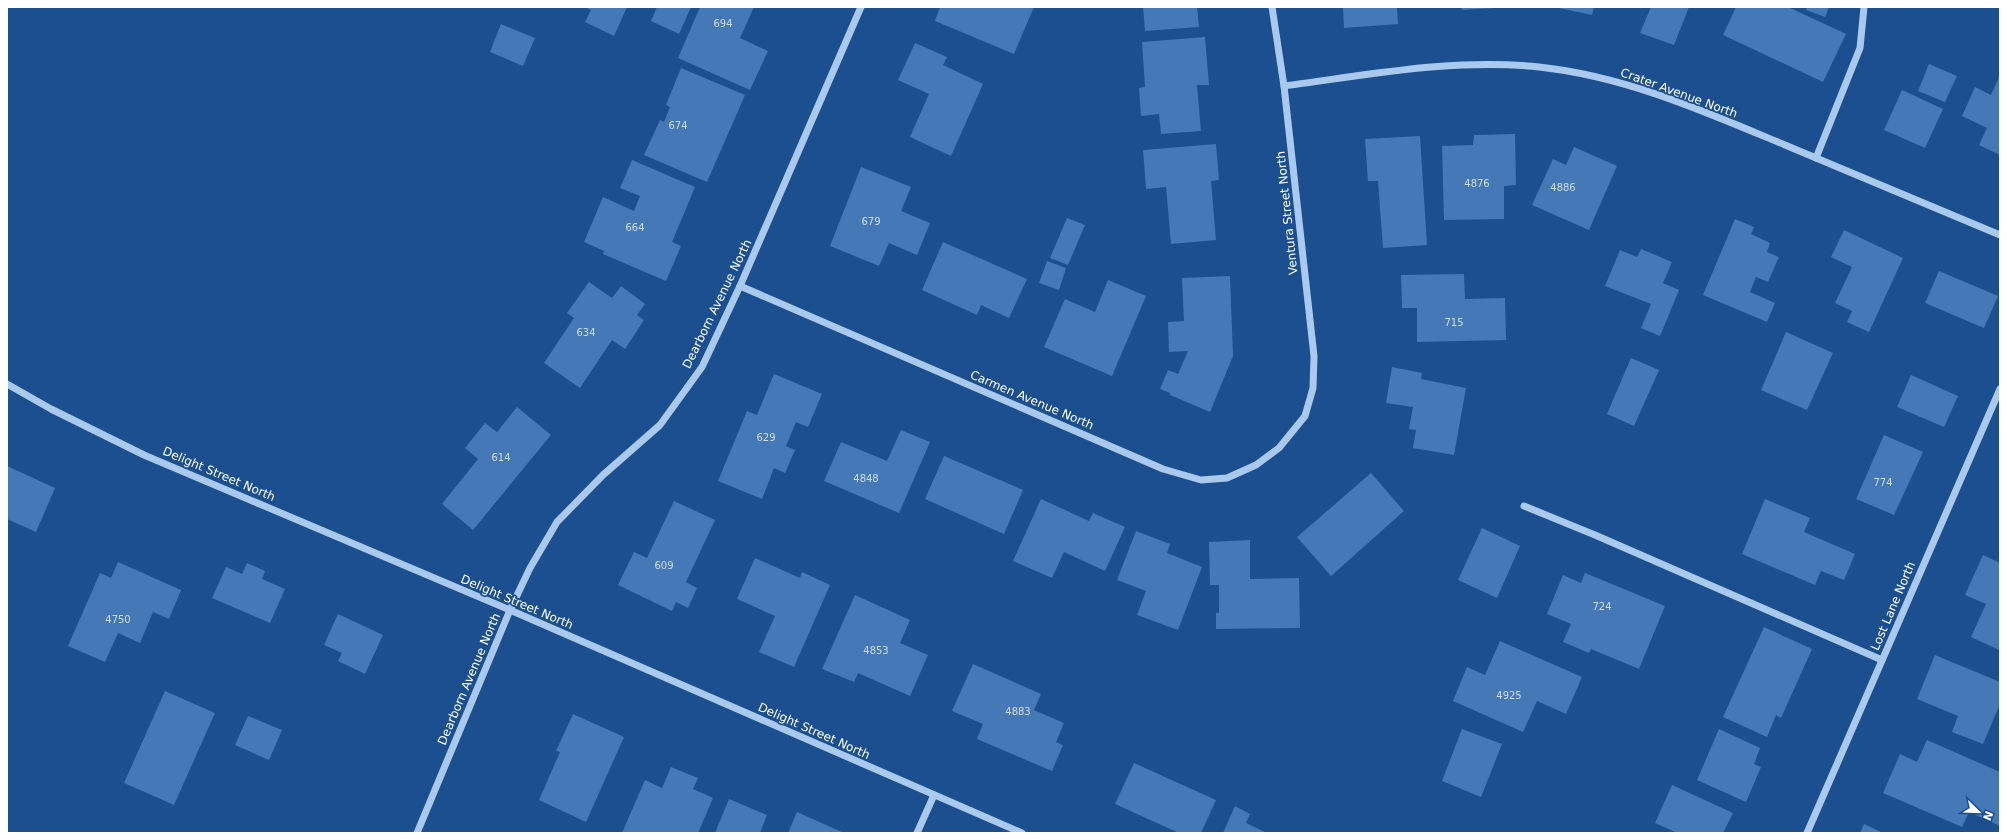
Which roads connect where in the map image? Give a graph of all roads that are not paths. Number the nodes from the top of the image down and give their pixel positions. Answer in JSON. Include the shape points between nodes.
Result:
{"nodes":[{"id":1,"x":860,"y":7,"type":"edge"},
{"id":2,"x":1272,"y":7,"type":"edge"},
{"id":3,"x":1864,"y":7,"type":"edge"},
{"id":4,"x":1284,"y":86,"type":"junction"},
{"id":5,"x":1816,"y":158,"type":"junction"},
{"id":6,"x":2000,"y":235,"type":"edge"},
{"id":7,"x":740,"y":286,"type":"junction"},
{"id":8,"x":7,"y":384,"type":"edge"},
{"id":9,"x":2000,"y":389,"type":"edge"},
{"id":10,"x":1304,"y":416,"type":"joint"},
{"id":11,"x":1524,"y":506,"type":"dead end"},
{"id":12,"x":510,"y":610,"type":"junction"},
{"id":13,"x":1882,"y":660,"type":"junction"},
{"id":14,"x":934,"y":795,"type":"junction"},
{"id":15,"x":416,"y":833,"type":"edge"},
{"id":16,"x":917,"y":833,"type":"edge"},
{"id":17,"x":1022,"y":833,"type":"edge"},
{"id":18,"x":1807,"y":833,"type":"edge"}],
"edges":[{"from":1,"to":7,"type":"street","name":"Dearborn Avenue North"},
{"from":2,"to":4,"type":"street","name":"Ventura Street North"},
{"from":3,"to":5,"type":"street","via":[[1860,48]]},
{"from":4,"to":5,"type":"street","name":"Crater Avenue North","via":[[1421,69],[1494,65],[1539,67],[1603,78],[1642,89]]},
{"from":4,"to":10,"type":"street","name":"Ventura Street North","via":[[1314,356],[1313,388]]},
{"from":5,"to":6,"type":"street","name":"Crater Avenue North"},
{"from":7,"to":10,"type":"street","name":"Carmen Avenue North","via":[[1162,469],[1201,480],[1227,478],[1256,465],[1280,448]]},
{"from":7,"to":12,"type":"street","name":"Dearborn Avenue North","via":[[702,367],[660,425],[603,475],[557,522],[530,568]]},
{"from":8,"to":12,"type":"street","name":"Delight Street North","via":[[144,455]]},
{"from":9,"to":13,"type":"street","name":"Lost Lane North"},
{"from":11,"to":13,"type":"street"},
{"from":12,"to":14,"type":"street","name":"Delight Street North"},
{"from":12,"to":15,"type":"street","name":"Dearborn Avenue North"},
{"from":13,"to":18,"type":"street","name":"Lost Lane North"},
{"from":14,"to":16,"type":"street"},
{"from":14,"to":17,"type":"street","name":"Delight Street North"}]}
